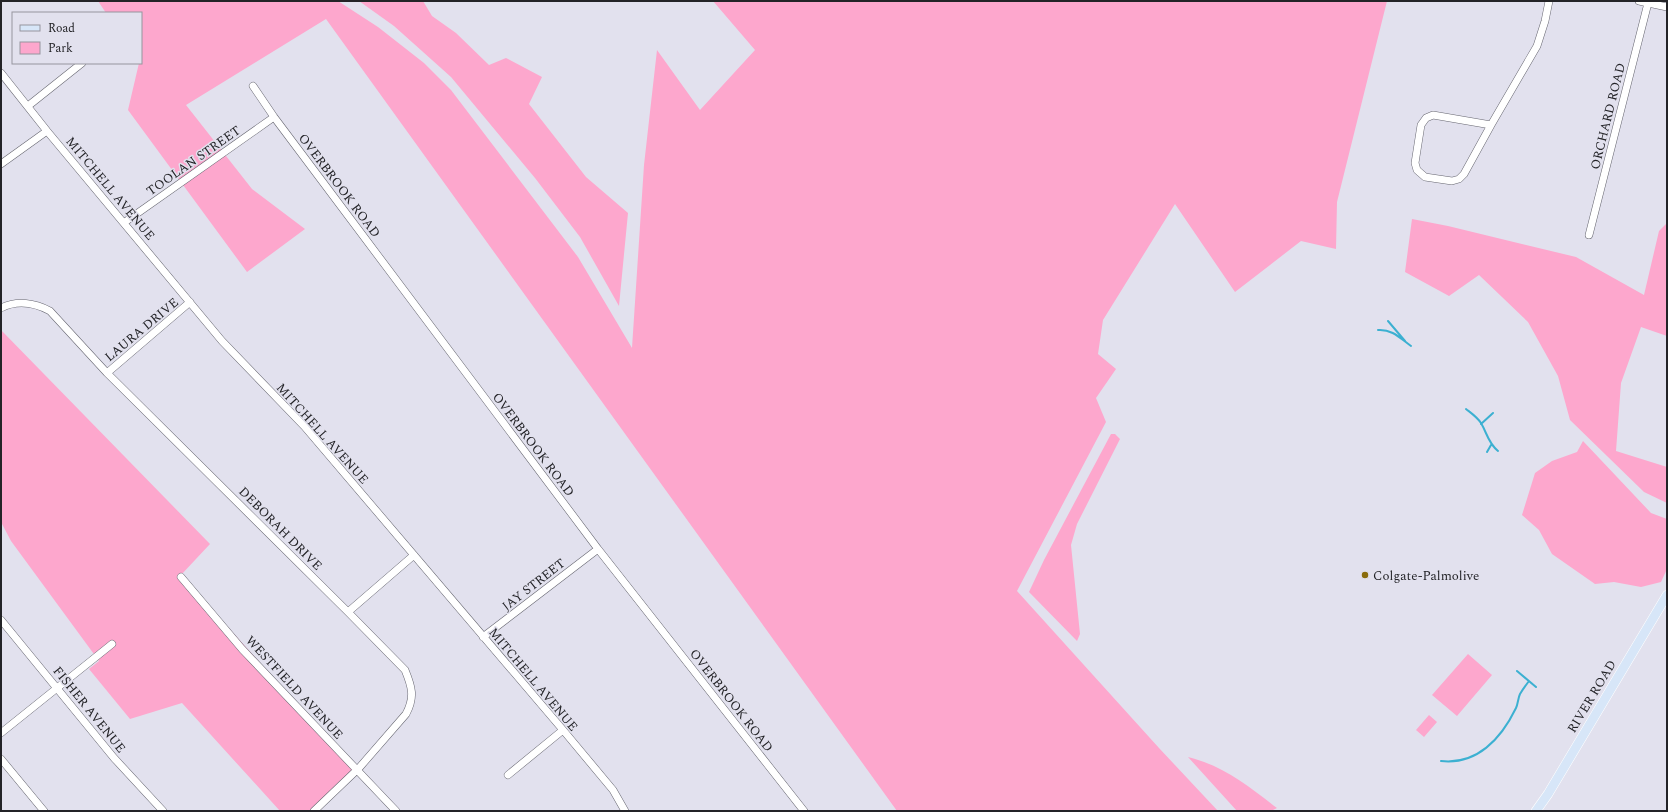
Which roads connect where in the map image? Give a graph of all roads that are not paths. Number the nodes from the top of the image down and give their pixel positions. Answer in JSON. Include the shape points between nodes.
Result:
{"nodes":[{"id":1,"x":1549,"y":1,"type":"edge"},
{"id":2,"x":1639,"y":1,"type":"edge"},
{"id":3,"x":1648,"y":3,"type":"junction"},
{"id":4,"x":1667,"y":6,"type":"edge"},
{"id":5,"x":81,"y":64,"type":"edge"},
{"id":6,"x":1,"y":73,"type":"edge"},
{"id":7,"x":253,"y":86,"type":"dead end"},
{"id":8,"x":28,"y":106,"type":"junction"},
{"id":9,"x":274,"y":117,"type":"junction"},
{"id":10,"x":1491,"y":125,"type":"junction"},
{"id":11,"x":47,"y":131,"type":"junction"},
{"id":12,"x":1,"y":164,"type":"edge"},
{"id":13,"x":125,"y":222,"type":"junction"},
{"id":14,"x":1589,"y":235,"type":"dead end"},
{"id":15,"x":190,"y":302,"type":"junction"},
{"id":16,"x":1,"y":308,"type":"edge"},
{"id":17,"x":107,"y":373,"type":"junction"},
{"id":18,"x":598,"y":549,"type":"junction"},
{"id":19,"x":414,"y":555,"type":"junction"},
{"id":20,"x":181,"y":577,"type":"dead end"},
{"id":21,"x":1667,"y":595,"type":"edge"},
{"id":22,"x":348,"y":612,"type":"junction"},
{"id":23,"x":1,"y":620,"type":"edge"},
{"id":24,"x":483,"y":637,"type":"junction"},
{"id":25,"x":112,"y":644,"type":"dead end"},
{"id":26,"x":57,"y":687,"type":"junction"},
{"id":27,"x":563,"y":730,"type":"junction"},
{"id":28,"x":1,"y":733,"type":"edge"},
{"id":29,"x":1,"y":759,"type":"edge"},
{"id":30,"x":357,"y":770,"type":"junction"},
{"id":31,"x":508,"y":775,"type":"dead end"},
{"id":32,"x":44,"y":811,"type":"edge"},
{"id":33,"x":163,"y":811,"type":"edge"},
{"id":34,"x":314,"y":811,"type":"edge"},
{"id":35,"x":396,"y":811,"type":"edge"},
{"id":36,"x":625,"y":811,"type":"edge"},
{"id":37,"x":804,"y":811,"type":"edge"},
{"id":38,"x":1536,"y":811,"type":"edge"}],
"edges":[{"from":1,"to":10,"type":"street","via":[[1537,46]]},
{"from":2,"to":3,"type":"street"},
{"from":3,"to":4,"type":"street"},
{"from":3,"to":14,"type":"street","name":"ORCHARD ROAD"},
{"from":5,"to":8,"type":"street"},
{"from":6,"to":8,"type":"street","name":"MITCHELL AVENUE"},
{"from":7,"to":9,"type":"street","name":"OVERBROOK ROAD"},
{"from":8,"to":11,"type":"street","name":"MITCHELL AVENUE"},
{"from":9,"to":13,"type":"street","name":"TOOLAN STREET"},
{"from":9,"to":18,"type":"street","name":"OVERBROOK ROAD"},
{"from":10,"to":10,"type":"street","via":[[1442,115],[1426,118],[1421,125],[1416,170],[1424,177],[1452,181],[1459,179]]},
{"from":11,"to":12,"type":"street"},
{"from":11,"to":13,"type":"street","name":"MITCHELL AVENUE"},
{"from":13,"to":15,"type":"street","name":"MITCHELL AVENUE"},
{"from":15,"to":17,"type":"street","name":"LAURA DRIVE"},
{"from":15,"to":19,"type":"street","name":"MITCHELL AVENUE","via":[[222,341],[304,426]]},
{"from":16,"to":17,"type":"street","name":"DEBORAH DRIVE","via":[[30,303],[50,311]]},
{"from":17,"to":22,"type":"street","name":"DEBORAH DRIVE"},
{"from":18,"to":24,"type":"street","name":"JAY STREET"},
{"from":18,"to":37,"type":"street","name":"OVERBROOK ROAD"},
{"from":19,"to":22,"type":"street"},
{"from":19,"to":24,"type":"street","name":"MITCHELL AVENUE"},
{"from":20,"to":30,"type":"street","name":"WESTFIELD AVENUE","via":[[242,649]]},
{"from":21,"to":38,"type":"main road","name":"RIVER ROAD"},
{"from":22,"to":30,"type":"street","name":"DEBORAH DRIVE","via":[[405,670],[412,694],[412,704],[406,714]]},
{"from":23,"to":26,"type":"street","name":"FISHER AVENUE"},
{"from":24,"to":27,"type":"street","name":"MITCHELL AVENUE"},
{"from":25,"to":26,"type":"street"},
{"from":26,"to":28,"type":"street"},
{"from":26,"to":33,"type":"street","name":"FISHER AVENUE","via":[[114,758]]},
{"from":27,"to":31,"type":"street"},
{"from":27,"to":36,"type":"street","name":"MITCHELL AVENUE","via":[[613,790]]},
{"from":29,"to":32,"type":"street"},
{"from":30,"to":34,"type":"street","name":"DEBORAH DRIVE"},
{"from":30,"to":35,"type":"street","name":"WESTFIELD AVENUE"}]}
